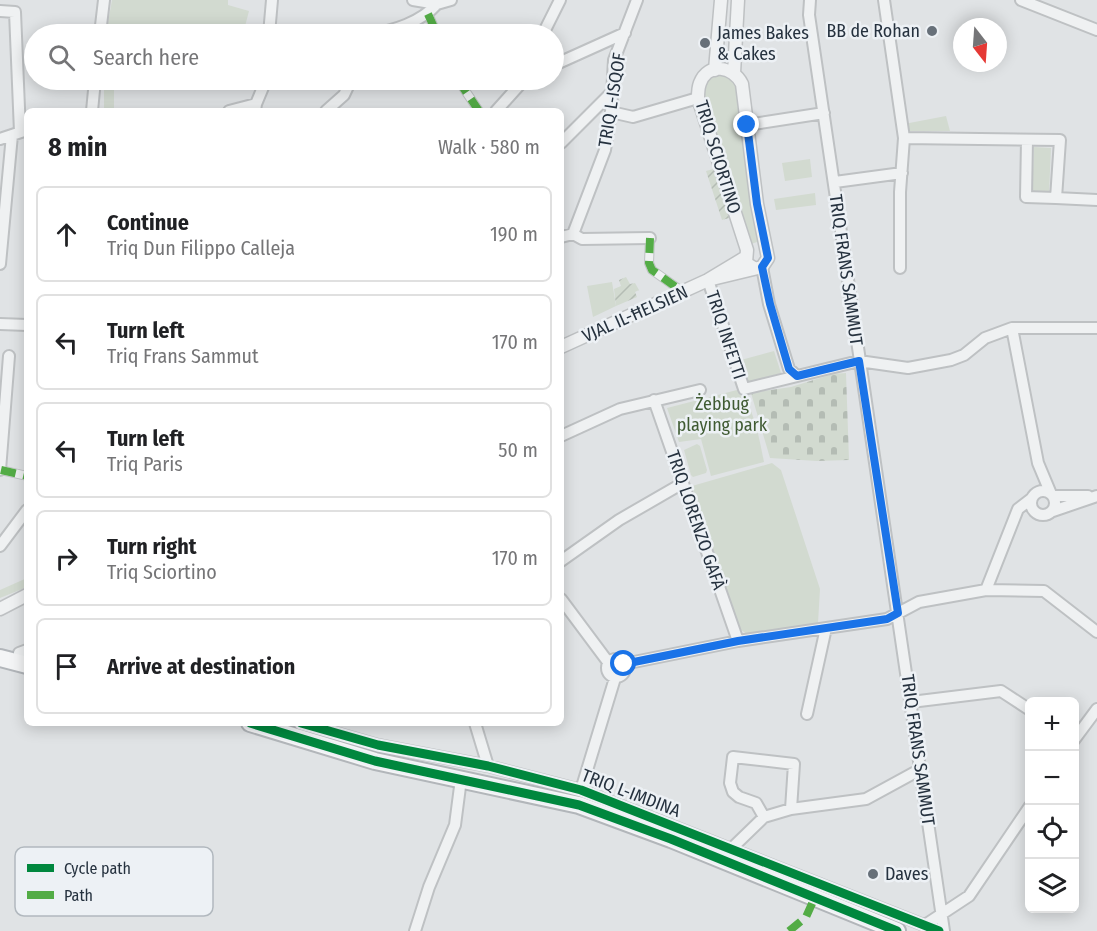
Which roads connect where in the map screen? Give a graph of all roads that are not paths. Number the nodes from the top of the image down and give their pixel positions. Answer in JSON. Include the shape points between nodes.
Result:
{"nodes":[{"id":1,"x":104,"y":0,"type":"edge"},
{"id":2,"x":272,"y":0,"type":"edge"},
{"id":3,"x":413,"y":0,"type":"edge"},
{"id":4,"x":451,"y":0,"type":"edge"},
{"id":5,"x":560,"y":0,"type":"edge"},
{"id":6,"x":637,"y":0,"type":"edge"},
{"id":7,"x":721,"y":0,"type":"edge"},
{"id":8,"x":738,"y":0,"type":"edge"},
{"id":9,"x":810,"y":0,"type":"edge"},
{"id":10,"x":1021,"y":0,"type":"edge"},
{"id":11,"x":883,"y":1,"type":"edge"},
{"id":12,"x":437,"y":4,"type":"junction"},
{"id":13,"x":0,"y":11,"type":"edge"},
{"id":14,"x":428,"y":14,"type":"junction"},
{"id":15,"x":101,"y":24,"type":"edge"},
{"id":16,"x":270,"y":24,"type":"edge"},
{"id":17,"x":406,"y":24,"type":"edge"},
{"id":18,"x":432,"y":24,"type":"edge"},
{"id":19,"x":548,"y":24,"type":"edge"},
{"id":20,"x":1097,"y":30,"type":"edge"},
{"id":21,"x":625,"y":33,"type":"junction"},
{"id":22,"x":564,"y":60,"type":"edge"},
{"id":23,"x":715,"y":70,"type":"junction"},
{"id":24,"x":734,"y":73,"type":"junction"},
{"id":25,"x":94,"y":90,"type":"edge"},
{"id":26,"x":262,"y":90,"type":"edge"},
{"id":27,"x":346,"y":90,"type":"edge"},
{"id":28,"x":465,"y":90,"type":"edge"},
{"id":29,"x":515,"y":90,"type":"edge"},
{"id":30,"x":612,"y":92,"type":"junction"},
{"id":31,"x":698,"y":98,"type":"junction"},
{"id":32,"x":255,"y":107,"type":"edge"},
{"id":33,"x":92,"y":108,"type":"edge"},
{"id":34,"x":329,"y":108,"type":"edge"},
{"id":35,"x":477,"y":108,"type":"edge"},
{"id":36,"x":499,"y":108,"type":"edge"},
{"id":37,"x":610,"y":112,"type":"junction"},
{"id":38,"x":824,"y":113,"type":"junction"},
{"id":39,"x":747,"y":125,"type":"junction"},
{"id":40,"x":20,"y":132,"type":"edge"},
{"id":41,"x":904,"y":138,"type":"junction"},
{"id":42,"x":0,"y":139,"type":"edge"},
{"id":43,"x":564,"y":140,"type":"edge"},
{"id":44,"x":1027,"y":140,"type":"junction"},
{"id":45,"x":902,"y":173,"type":"junction"},
{"id":46,"x":835,"y":182,"type":"junction"},
{"id":47,"x":1056,"y":198,"type":"junction"},
{"id":48,"x":1097,"y":200,"type":"edge"},
{"id":49,"x":573,"y":234,"type":"junction"},
{"id":50,"x":564,"y":236,"type":"edge"},
{"id":51,"x":650,"y":238,"type":"joint"},
{"id":52,"x":1,"y":248,"type":"edge"},
{"id":53,"x":766,"y":250,"type":"junction"},
{"id":54,"x":747,"y":254,"type":"junction"},
{"id":55,"x":0,"y":264,"type":"edge"},
{"id":56,"x":758,"y":267,"type":"junction"},
{"id":57,"x":900,"y":268,"type":"dead end"},
{"id":58,"x":708,"y":280,"type":"junction"},
{"id":59,"x":683,"y":292,"type":"junction"},
{"id":60,"x":0,"y":324,"type":"edge"},
{"id":61,"x":24,"y":325,"type":"edge"},
{"id":62,"x":1012,"y":328,"type":"junction"},
{"id":63,"x":1097,"y":328,"type":"edge"},
{"id":64,"x":564,"y":346,"type":"edge"},
{"id":65,"x":9,"y":356,"type":"dead end"},
{"id":66,"x":859,"y":361,"type":"junction"},
{"id":67,"x":797,"y":376,"type":"junction"},
{"id":68,"x":700,"y":390,"type":"dead end"},
{"id":69,"x":3,"y":396,"type":"edge"},
{"id":70,"x":654,"y":400,"type":"junction"},
{"id":71,"x":564,"y":435,"type":"edge"},
{"id":72,"x":1038,"y":463,"type":"junction"},
{"id":73,"x":0,"y":470,"type":"edge"},
{"id":74,"x":24,"y":475,"type":"edge"},
{"id":75,"x":683,"y":483,"type":"junction"},
{"id":76,"x":1052,"y":495,"type":"junction"},
{"id":77,"x":1097,"y":496,"type":"edge"},
{"id":78,"x":1033,"y":497,"type":"junction"},
{"id":79,"x":1053,"y":511,"type":"junction"},
{"id":80,"x":1034,"y":513,"type":"junction"},
{"id":81,"x":24,"y":514,"type":"edge"},
{"id":82,"x":1011,"y":528,"type":"junction"},
{"id":83,"x":0,"y":546,"type":"edge"},
{"id":84,"x":564,"y":559,"type":"edge"},
{"id":85,"x":986,"y":590,"type":"junction"},
{"id":86,"x":23,"y":596,"type":"edge"},
{"id":87,"x":0,"y":599,"type":"edge"},
{"id":88,"x":564,"y":603,"type":"edge"},
{"id":89,"x":0,"y":609,"type":"edge"},
{"id":90,"x":898,"y":613,"type":"junction"},
{"id":91,"x":826,"y":628,"type":"junction"},
{"id":92,"x":1097,"y":632,"type":"edge"},
{"id":93,"x":738,"y":641,"type":"junction"},
{"id":94,"x":608,"y":662,"type":"junction"},
{"id":95,"x":624,"y":664,"type":"junction"},
{"id":96,"x":615,"y":678,"type":"junction"},
{"id":97,"x":911,"y":702,"type":"junction"},
{"id":98,"x":1025,"y":708,"type":"edge"},
{"id":99,"x":1097,"y":709,"type":"edge"},
{"id":100,"x":807,"y":714,"type":"dead end"},
{"id":101,"x":260,"y":726,"type":"edge"},
{"id":102,"x":312,"y":726,"type":"edge"},
{"id":103,"x":476,"y":726,"type":"edge"},
{"id":104,"x":1079,"y":733,"type":"edge"},
{"id":105,"x":488,"y":766,"type":"junction"},
{"id":106,"x":921,"y":769,"type":"junction"},
{"id":107,"x":461,"y":779,"type":"junction"},
{"id":108,"x":581,"y":790,"type":"junction"},
{"id":109,"x":791,"y":809,"type":"junction"},
{"id":110,"x":1025,"y":812,"type":"edge"},
{"id":111,"x":764,"y":817,"type":"junction"},
{"id":112,"x":731,"y":849,"type":"junction"},
{"id":113,"x":942,"y":915,"type":"junction"},
{"id":114,"x":925,"y":926,"type":"junction"},
{"id":115,"x":415,"y":931,"type":"edge"},
{"id":116,"x":897,"y":931,"type":"edge"},
{"id":117,"x":939,"y":931,"type":"edge"},
{"id":118,"x":944,"y":931,"type":"edge"}],
"edges":[{"from":1,"to":15,"type":"street"},
{"from":2,"to":16,"type":"street"},
{"from":3,"to":12,"type":"street"},
{"from":4,"to":12,"type":"street"},
{"from":5,"to":19,"type":"street"},
{"from":6,"to":21,"type":"street","name":"TRIQ L-ISQOF"},
{"from":7,"to":23,"type":"street"},
{"from":8,"to":24,"type":"street","name":"TRIQ SCIORTINO"},
{"from":9,"to":38,"type":"street","name":"TRIQ FRANS SAMMUT"},
{"from":10,"to":20,"type":"street"},
{"from":11,"to":41,"type":"street"},
{"from":12,"to":14,"type":"street"},
{"from":13,"to":40,"type":"street","via":[[15,12]]},
{"from":14,"to":17,"type":"street"},
{"from":14,"to":18,"type":"street"},
{"from":21,"to":22,"type":"street"},
{"from":21,"to":30,"type":"street","name":"TRIQ L-ISQOF","via":[[614,60]]},
{"from":23,"to":24,"type":"street"},
{"from":23,"to":31,"type":"street","name":"TRIQ SCIORTINO","via":[[700,82]]},
{"from":24,"to":39,"type":"street","name":"TRIQ SCIORTINO","via":[[742,84]]},
{"from":25,"to":33,"type":"street"},
{"from":26,"to":32,"type":"street"},
{"from":27,"to":34,"type":"street"},
{"from":28,"to":35,"type":"street"},
{"from":29,"to":36,"type":"street"},
{"from":30,"to":37,"type":"street","name":"TRIQ L-ISQOF"},
{"from":30,"to":43,"type":"street"},
{"from":31,"to":37,"type":"street","via":[[633,117]]},
{"from":31,"to":54,"type":"street","name":"TRIQ SCIORTINO"},
{"from":37,"to":49,"type":"street","name":"TRIQ L-ISQOF","via":[[605,150]]},
{"from":38,"to":39,"type":"street"},
{"from":38,"to":46,"type":"street","name":"TRIQ FRANS SAMMUT"},
{"from":39,"to":53,"type":"street","name":"TRIQ SCIORTINO"},
{"from":40,"to":42,"type":"street"},
{"from":40,"to":52,"type":"street"},
{"from":41,"to":44,"type":"street"},
{"from":41,"to":45,"type":"street"},
{"from":44,"to":47,"type":"street","via":[[1026,197]]},
{"from":44,"to":47,"type":"street","via":[[1060,140]]},
{"from":45,"to":46,"type":"street"},
{"from":45,"to":57,"type":"street"},
{"from":46,"to":66,"type":"street","name":"TRIQ FRANS SAMMUT"},
{"from":47,"to":48,"type":"street"},
{"from":49,"to":50,"type":"street"},
{"from":49,"to":51,"type":"street","via":[[582,239]]},
{"from":51,"to":59,"type":"street","via":[[652,270]]},
{"from":52,"to":55,"type":"street"},
{"from":53,"to":54,"type":"street","via":[[757,247]]},
{"from":53,"to":56,"type":"street","name":"TRIQ SCIORTINO","via":[[768,258]]},
{"from":54,"to":56,"type":"street","name":"TRIQ SCIORTINO","via":[[746,262]]},
{"from":54,"to":58,"type":"street","name":"VJAL IL-ĦELSIEN"},
{"from":56,"to":58,"type":"street","name":"VJAL IL-ĦELSIEN"},
{"from":56,"to":67,"type":"street","name":"TRIQ SCIORTINO","via":[[789,369]]},
{"from":58,"to":59,"type":"street","name":"VJAL IL-ĦELSIEN"},
{"from":58,"to":67,"type":"street","name":"TRIQ INFETTI","via":[[744,389]]},
{"from":59,"to":64,"type":"street","name":"VJAL IL-ĦELSIEN"},
{"from":60,"to":61,"type":"street"},
{"from":62,"to":63,"type":"street"},
{"from":62,"to":66,"type":"street","via":[[985,338],[951,360],[908,368]]},
{"from":62,"to":72,"type":"street"},
{"from":65,"to":69,"type":"street"},
{"from":66,"to":67,"type":"street"},
{"from":66,"to":90,"type":"street","name":"TRIQ FRANS SAMMUT"},
{"from":68,"to":70,"type":"street"},
{"from":69,"to":73,"type":"street"},
{"from":70,"to":71,"type":"street","via":[[620,409]]},
{"from":70,"to":75,"type":"street","name":"TRIQ LORENZO GAFÀ"},
{"from":72,"to":76,"type":"street"},
{"from":72,"to":78,"type":"street"},
{"from":73,"to":74,"type":"street"},
{"from":75,"to":84,"type":"street","via":[[619,520]]},
{"from":75,"to":93,"type":"street","name":"TRIQ LORENZO GAFÀ"},
{"from":76,"to":77,"type":"street"},
{"from":76,"to":78,"type":"street","via":[[1041,491]]},
{"from":76,"to":79,"type":"street"},
{"from":77,"to":79,"type":"street"},
{"from":78,"to":80,"type":"street","via":[[1030,506]]},
{"from":78,"to":82,"type":"street","via":[[1018,509]]},
{"from":79,"to":80,"type":"street","via":[[1046,516]]},
{"from":80,"to":82,"type":"street"},
{"from":81,"to":83,"type":"street"},
{"from":82,"to":85,"type":"street"},
{"from":85,"to":90,"type":"street","via":[[919,602]]},
{"from":85,"to":92,"type":"street","via":[[1044,591]]},
{"from":86,"to":87,"type":"street"},
{"from":86,"to":89,"type":"street"},
{"from":88,"to":94,"type":"street"},
{"from":90,"to":91,"type":"street","via":[[887,619]]},
{"from":90,"to":97,"type":"street","name":"TRIQ FRANS SAMMUT"},
{"from":91,"to":93,"type":"street"},
{"from":91,"to":100,"type":"street"},
{"from":93,"to":95,"type":"street"},
{"from":94,"to":95,"type":"street","via":[[618,659]]},
{"from":94,"to":96,"type":"street","via":[[607,671]]},
{"from":95,"to":96,"type":"street","via":[[623,674]]},
{"from":96,"to":108,"type":"street"},
{"from":97,"to":98,"type":"street","via":[[1001,691]]},
{"from":97,"to":106,"type":"street","name":"TRIQ FRANS SAMMUT"},
{"from":99,"to":104,"type":"street"},
{"from":101,"to":107,"type":"highway","name":"TRIQ L-IMDINA","via":[[375,761]]},
{"from":102,"to":105,"type":"street","name":"TRIQ L-IMDINA","via":[[378,745]]},
{"from":103,"to":105,"type":"street"},
{"from":105,"to":108,"type":"street","name":"TRIQ L-IMDINA"},
{"from":106,"to":109,"type":"street","via":[[866,799]]},
{"from":106,"to":113,"type":"street","name":"TRIQ FRANS SAMMUT"},
{"from":107,"to":115,"type":"street","via":[[455,825]]},
{"from":107,"to":116,"type":"highway","name":"TRIQ L-IMDINA","via":[[579,805]]},
{"from":108,"to":112,"type":"street","name":"TRIQ L-IMDINA"},
{"from":109,"to":111,"type":"street"},
{"from":109,"to":111,"type":"street","via":[[794,764],[733,757],[733,792],[756,803]]},
{"from":110,"to":113,"type":"street","via":[[969,896]]},
{"from":111,"to":112,"type":"street"},
{"from":112,"to":114,"type":"street","name":"TRIQ L-IMDINA"},
{"from":113,"to":114,"type":"street"},
{"from":113,"to":118,"type":"street","name":"TRIQ FRANS SAMMUT"},
{"from":114,"to":117,"type":"street","name":"TRIQ L-IMDINA"}]}
